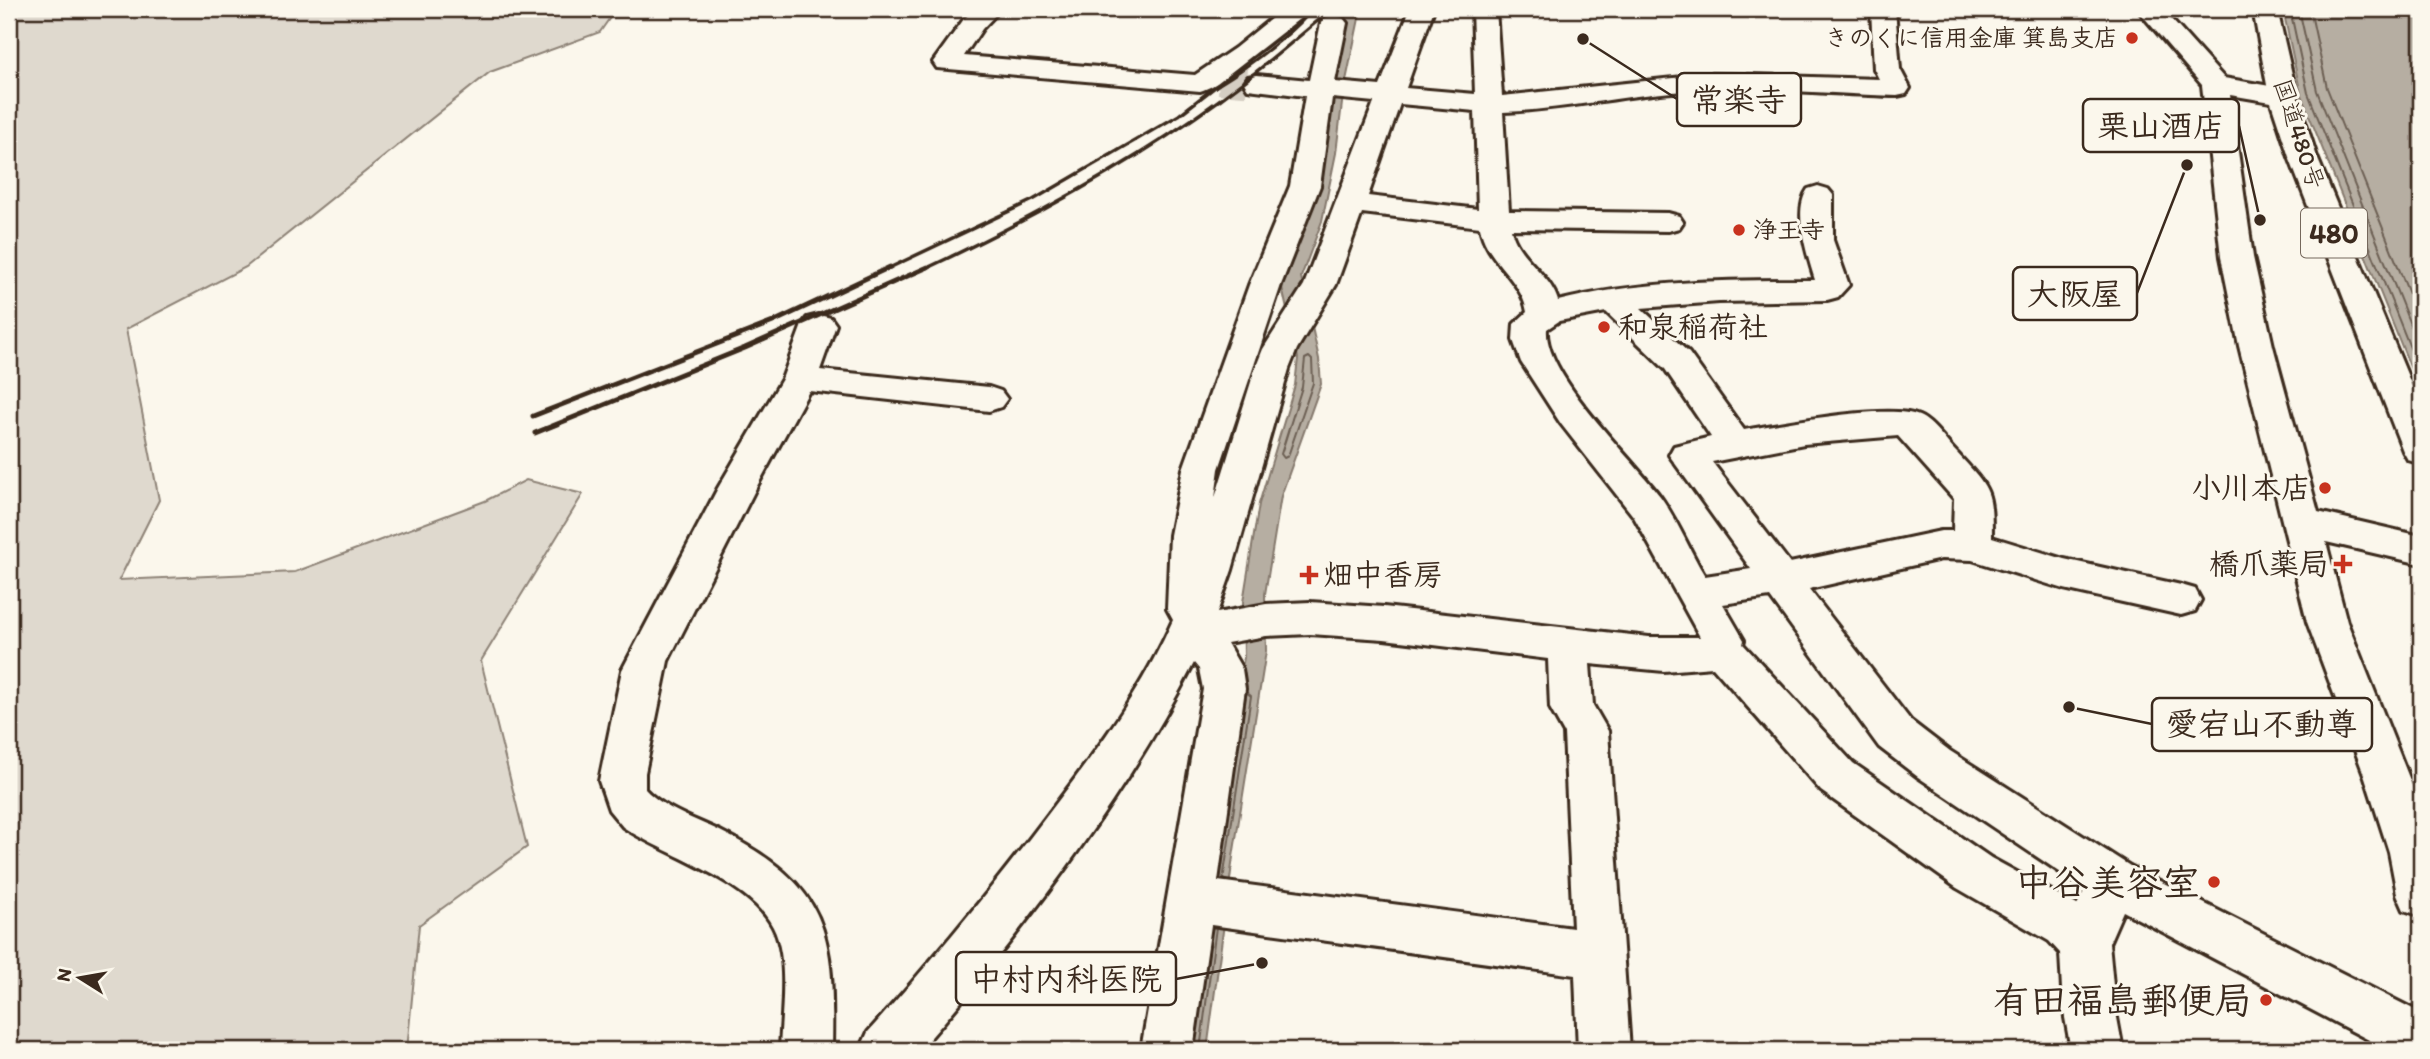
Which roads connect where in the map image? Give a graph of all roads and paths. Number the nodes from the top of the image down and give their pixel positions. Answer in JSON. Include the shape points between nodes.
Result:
{"nodes":[{"id":1,"x":989,"y":9,"type":"edge"},
{"id":2,"x":1298,"y":9,"type":"edge"},
{"id":3,"x":1484,"y":9,"type":"edge"},
{"id":4,"x":1883,"y":9,"type":"edge"},
{"id":5,"x":2149,"y":9,"type":"edge"},
{"id":6,"x":2265,"y":9,"type":"edge"},
{"id":7,"x":1441,"y":12,"type":"edge"},
{"id":8,"x":1334,"y":23,"type":"dead end"},
{"id":9,"x":1256,"y":83,"type":"tunnel mouth"},
{"id":10,"x":2215,"y":84,"type":"junction"},
{"id":11,"x":1320,"y":89,"type":"junction"},
{"id":12,"x":1390,"y":95,"type":"junction"},
{"id":13,"x":2283,"y":96,"type":"junction"},
{"id":14,"x":1490,"y":104,"type":"junction"},
{"id":15,"x":1818,"y":195,"type":"dead end"},
{"id":16,"x":1351,"y":203,"type":"junction"},
{"id":17,"x":1494,"y":220,"type":"junction"},
{"id":18,"x":1668,"y":222,"type":"dead end"},
{"id":19,"x":1613,"y":301,"type":"junction"},
{"id":20,"x":1543,"y":312,"type":"junction"},
{"id":21,"x":819,"y":325,"type":"dead end"},
{"id":22,"x":799,"y":379,"type":"junction"},
{"id":23,"x":989,"y":399,"type":"dead end"},
{"id":24,"x":1735,"y":444,"type":"junction"},
{"id":25,"x":2421,"y":451,"type":"edge"},
{"id":26,"x":2303,"y":523,"type":"junction"},
{"id":27,"x":1972,"y":546,"type":"junction"},
{"id":28,"x":2421,"y":550,"type":"edge"},
{"id":29,"x":1781,"y":580,"type":"junction"},
{"id":30,"x":1694,"y":593,"type":"junction"},
{"id":31,"x":2181,"y":600,"type":"dead end"},
{"id":32,"x":1187,"y":635,"type":"junction"},
{"id":33,"x":1568,"y":646,"type":"junction"},
{"id":34,"x":1721,"y":648,"type":"junction"},
{"id":35,"x":2419,"y":867,"type":"edge"},
{"id":36,"x":2113,"y":881,"type":"junction"},
{"id":37,"x":1192,"y":900,"type":"junction"},
{"id":38,"x":2084,"y":943,"type":"junction"},
{"id":39,"x":1598,"y":955,"type":"junction"},
{"id":40,"x":2421,"y":1040,"type":"edge"},
{"id":41,"x":806,"y":1050,"type":"edge"},
{"id":42,"x":886,"y":1050,"type":"edge"},
{"id":43,"x":1167,"y":1050,"type":"edge"},
{"id":44,"x":1604,"y":1050,"type":"edge"},
{"id":45,"x":2096,"y":1050,"type":"edge"}],
"edges":[{"from":1,"to":2,"type":"main road","via":[[946,62],[1200,83],[1213,79]]},
{"from":3,"to":14,"type":"main road"},
{"from":4,"to":14,"type":"main road","via":[[1887,69],[1897,88],[1712,82]]},
{"from":5,"to":10,"type":"main road"},
{"from":6,"to":13,"type":"main road","name":"国道480号","number":"480"},
{"from":7,"to":12,"type":"main road"},
{"from":8,"to":11,"type":"main road"},
{"from":9,"to":11,"type":"main road"},
{"from":10,"to":13,"type":"main road"},
{"from":10,"to":26,"type":"main road","via":[[2237,257]]},
{"from":11,"to":12,"type":"main road"},
{"from":11,"to":32,"type":"main road","via":[[1305,186],[1201,469],[1189,535]]},
{"from":12,"to":14,"type":"main road"},
{"from":12,"to":16,"type":"main road"},
{"from":13,"to":25,"type":"main road","name":"国道480号","number":"480"},
{"from":14,"to":17,"type":"main road"},
{"from":15,"to":19,"type":"main road","via":[[1818,240],[1833,285],[1827,289],[1716,290]]},
{"from":16,"to":17,"type":"main road"},
{"from":16,"to":32,"type":"main road","via":[[1320,285],[1272,369],[1219,555]]},
{"from":17,"to":18,"type":"main road"},
{"from":17,"to":20,"type":"main road","via":[[1498,242],[1541,297]]},
{"from":19,"to":20,"type":"main road"},
{"from":19,"to":24,"type":"main road","via":[[1677,360]]},
{"from":20,"to":30,"type":"main road","via":[[1528,332],[1532,354],[1572,415],[1648,508]]},
{"from":21,"to":22,"type":"main road"},
{"from":22,"to":23,"type":"main road"},
{"from":22,"to":41,"type":"main road","via":[[647,661],[639,681],[623,776],[624,794],[643,816],[742,867],[791,912],[802,942],[807,982]]},
{"from":24,"to":27,"type":"main road","via":[[1804,432],[1909,425],[1973,497]]},
{"from":24,"to":29,"type":"main road","via":[[1687,455]]},
{"from":26,"to":28,"type":"main road"},
{"from":26,"to":35,"type":"main road","via":[[2327,622]]},
{"from":27,"to":29,"type":"main road","via":[[1941,545]]},
{"from":27,"to":31,"type":"main road","via":[[2064,574]]},
{"from":29,"to":30,"type":"main road"},
{"from":29,"to":36,"type":"main road","via":[[1895,734]]},
{"from":30,"to":34,"type":"main road","via":[[1723,640]]},
{"from":32,"to":33,"type":"main road","via":[[1266,620],[1310,618]]},
{"from":32,"to":37,"type":"main road","via":[[1214,653],[1224,689]]},
{"from":32,"to":42,"type":"main road","via":[[1120,752],[1082,805],[970,953]]},
{"from":33,"to":34,"type":"main road","via":[[1693,653]]},
{"from":33,"to":39,"type":"main road","via":[[1572,708],[1586,731]]},
{"from":34,"to":38,"type":"main road","via":[[1837,777],[1974,873],[2066,925]]},
{"from":36,"to":38,"type":"main road"},
{"from":36,"to":40,"type":"main road"},
{"from":37,"to":39,"type":"main road"},
{"from":37,"to":43,"type":"main road"},
{"from":38,"to":45,"type":"main road"},
{"from":39,"to":44,"type":"main road"}]}
